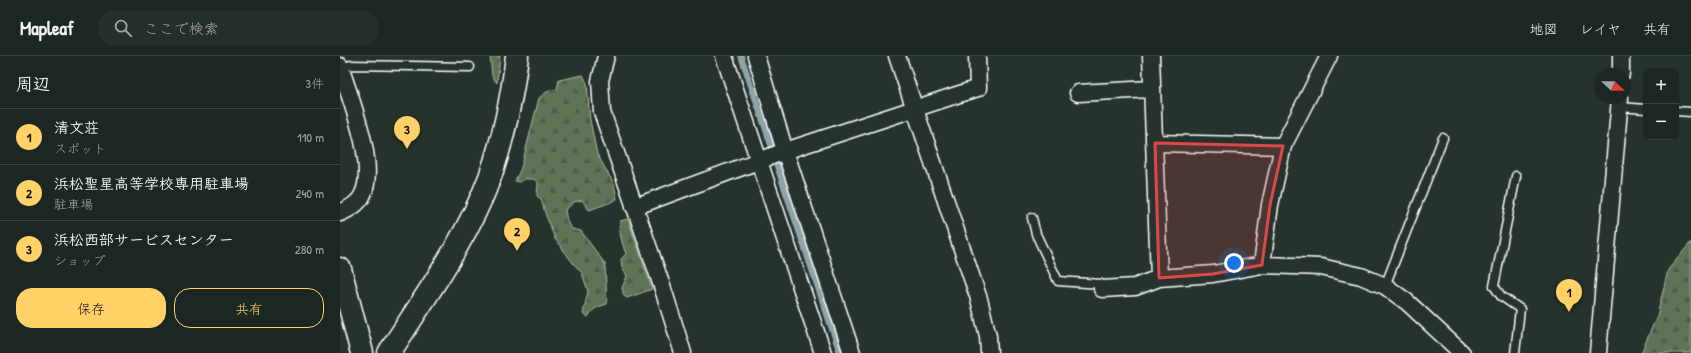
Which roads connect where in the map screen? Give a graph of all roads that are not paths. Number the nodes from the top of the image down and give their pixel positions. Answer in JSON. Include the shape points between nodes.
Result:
{"nodes":[{"id":1,"x":517,"y":56,"type":"edge"},
{"id":2,"x":606,"y":56,"type":"edge"},
{"id":3,"x":724,"y":56,"type":"edge"},
{"id":4,"x":756,"y":56,"type":"edge"},
{"id":5,"x":897,"y":56,"type":"edge"},
{"id":6,"x":977,"y":56,"type":"edge"},
{"id":7,"x":1151,"y":56,"type":"edge"},
{"id":8,"x":1329,"y":56,"type":"edge"},
{"id":9,"x":1621,"y":56,"type":"edge"},
{"id":10,"x":340,"y":67,"type":"edge"},
{"id":11,"x":470,"y":67,"type":"dead end"},
{"id":12,"x":1621,"y":68,"type":"edge"},
{"id":13,"x":1151,"y":89,"type":"junction"},
{"id":14,"x":1078,"y":93,"type":"dead end"},
{"id":15,"x":1620,"y":104,"type":"edge"},
{"id":16,"x":1627,"y":104,"type":"edge"},
{"id":17,"x":915,"y":108,"type":"junction"},
{"id":18,"x":1643,"y":108,"type":"edge"},
{"id":19,"x":1679,"y":111,"type":"edge"},
{"id":20,"x":1691,"y":112,"type":"edge"},
{"id":21,"x":1443,"y":138,"type":"dead end"},
{"id":22,"x":1155,"y":143,"type":"junction"},
{"id":23,"x":1283,"y":146,"type":"junction"},
{"id":24,"x":785,"y":152,"type":"junction"},
{"id":25,"x":760,"y":161,"type":"junction"},
{"id":26,"x":1516,"y":176,"type":"dead end"},
{"id":27,"x":634,"y":207,"type":"junction"},
{"id":28,"x":340,"y":214,"type":"edge"},
{"id":29,"x":1032,"y":218,"type":"dead end"},
{"id":30,"x":1262,"y":265,"type":"junction"},
{"id":31,"x":340,"y":269,"type":"edge"},
{"id":32,"x":1159,"y":278,"type":"junction"},
{"id":33,"x":1385,"y":286,"type":"junction"},
{"id":34,"x":1105,"y":289,"type":"joint"},
{"id":35,"x":362,"y":353,"type":"edge"},
{"id":36,"x":389,"y":353,"type":"edge"},
{"id":37,"x":683,"y":353,"type":"edge"},
{"id":38,"x":823,"y":353,"type":"edge"},
{"id":39,"x":852,"y":353,"type":"edge"},
{"id":40,"x":989,"y":353,"type":"edge"},
{"id":41,"x":1462,"y":353,"type":"edge"},
{"id":42,"x":1515,"y":353,"type":"edge"},
{"id":43,"x":1598,"y":353,"type":"edge"}],
"edges":[{"from":1,"to":36,"type":"street","via":[[506,124],[490,178],[479,204]]},
{"from":2,"to":27,"type":"street","via":[[600,81],[602,112]]},
{"from":3,"to":25,"type":"street"},
{"from":4,"to":24,"type":"street"},
{"from":5,"to":17,"type":"street"},
{"from":6,"to":17,"type":"street","via":[[978,88]]},
{"from":7,"to":13,"type":"street"},
{"from":8,"to":23,"type":"street"},
{"from":9,"to":12,"type":"street"},
{"from":10,"to":11,"type":"lane"},
{"from":10,"to":28,"type":"street","via":[[365,151],[367,166],[367,182],[362,195],[353,206]]},
{"from":13,"to":14,"type":"street"},
{"from":13,"to":22,"type":"street"},
{"from":15,"to":43,"type":"street"},
{"from":16,"to":18,"type":"lane"},
{"from":17,"to":24,"type":"street"},
{"from":17,"to":40,"type":"street","via":[[979,299],[988,336]]},
{"from":19,"to":20,"type":"lane"},
{"from":21,"to":33,"type":"lane"},
{"from":22,"to":23,"type":"street"},
{"from":22,"to":32,"type":"street"},
{"from":23,"to":30,"type":"street","via":[[1270,205]]},
{"from":24,"to":25,"type":"street"},
{"from":24,"to":39,"type":"street"},
{"from":25,"to":27,"type":"street"},
{"from":25,"to":38,"type":"street"},
{"from":26,"to":42,"type":"lane","via":[[1494,286],[1501,296],[1520,309]]},
{"from":27,"to":37,"type":"street"},
{"from":29,"to":34,"type":"lane","via":[[1040,245],[1058,282],[1101,284]]},
{"from":30,"to":32,"type":"street","via":[[1213,274]]},
{"from":30,"to":33,"type":"street","via":[[1321,268],[1361,276]]},
{"from":31,"to":35,"type":"street"},
{"from":32,"to":34,"type":"street","via":[[1135,287]]},
{"from":33,"to":41,"type":"street","via":[[1408,302]]}]}
